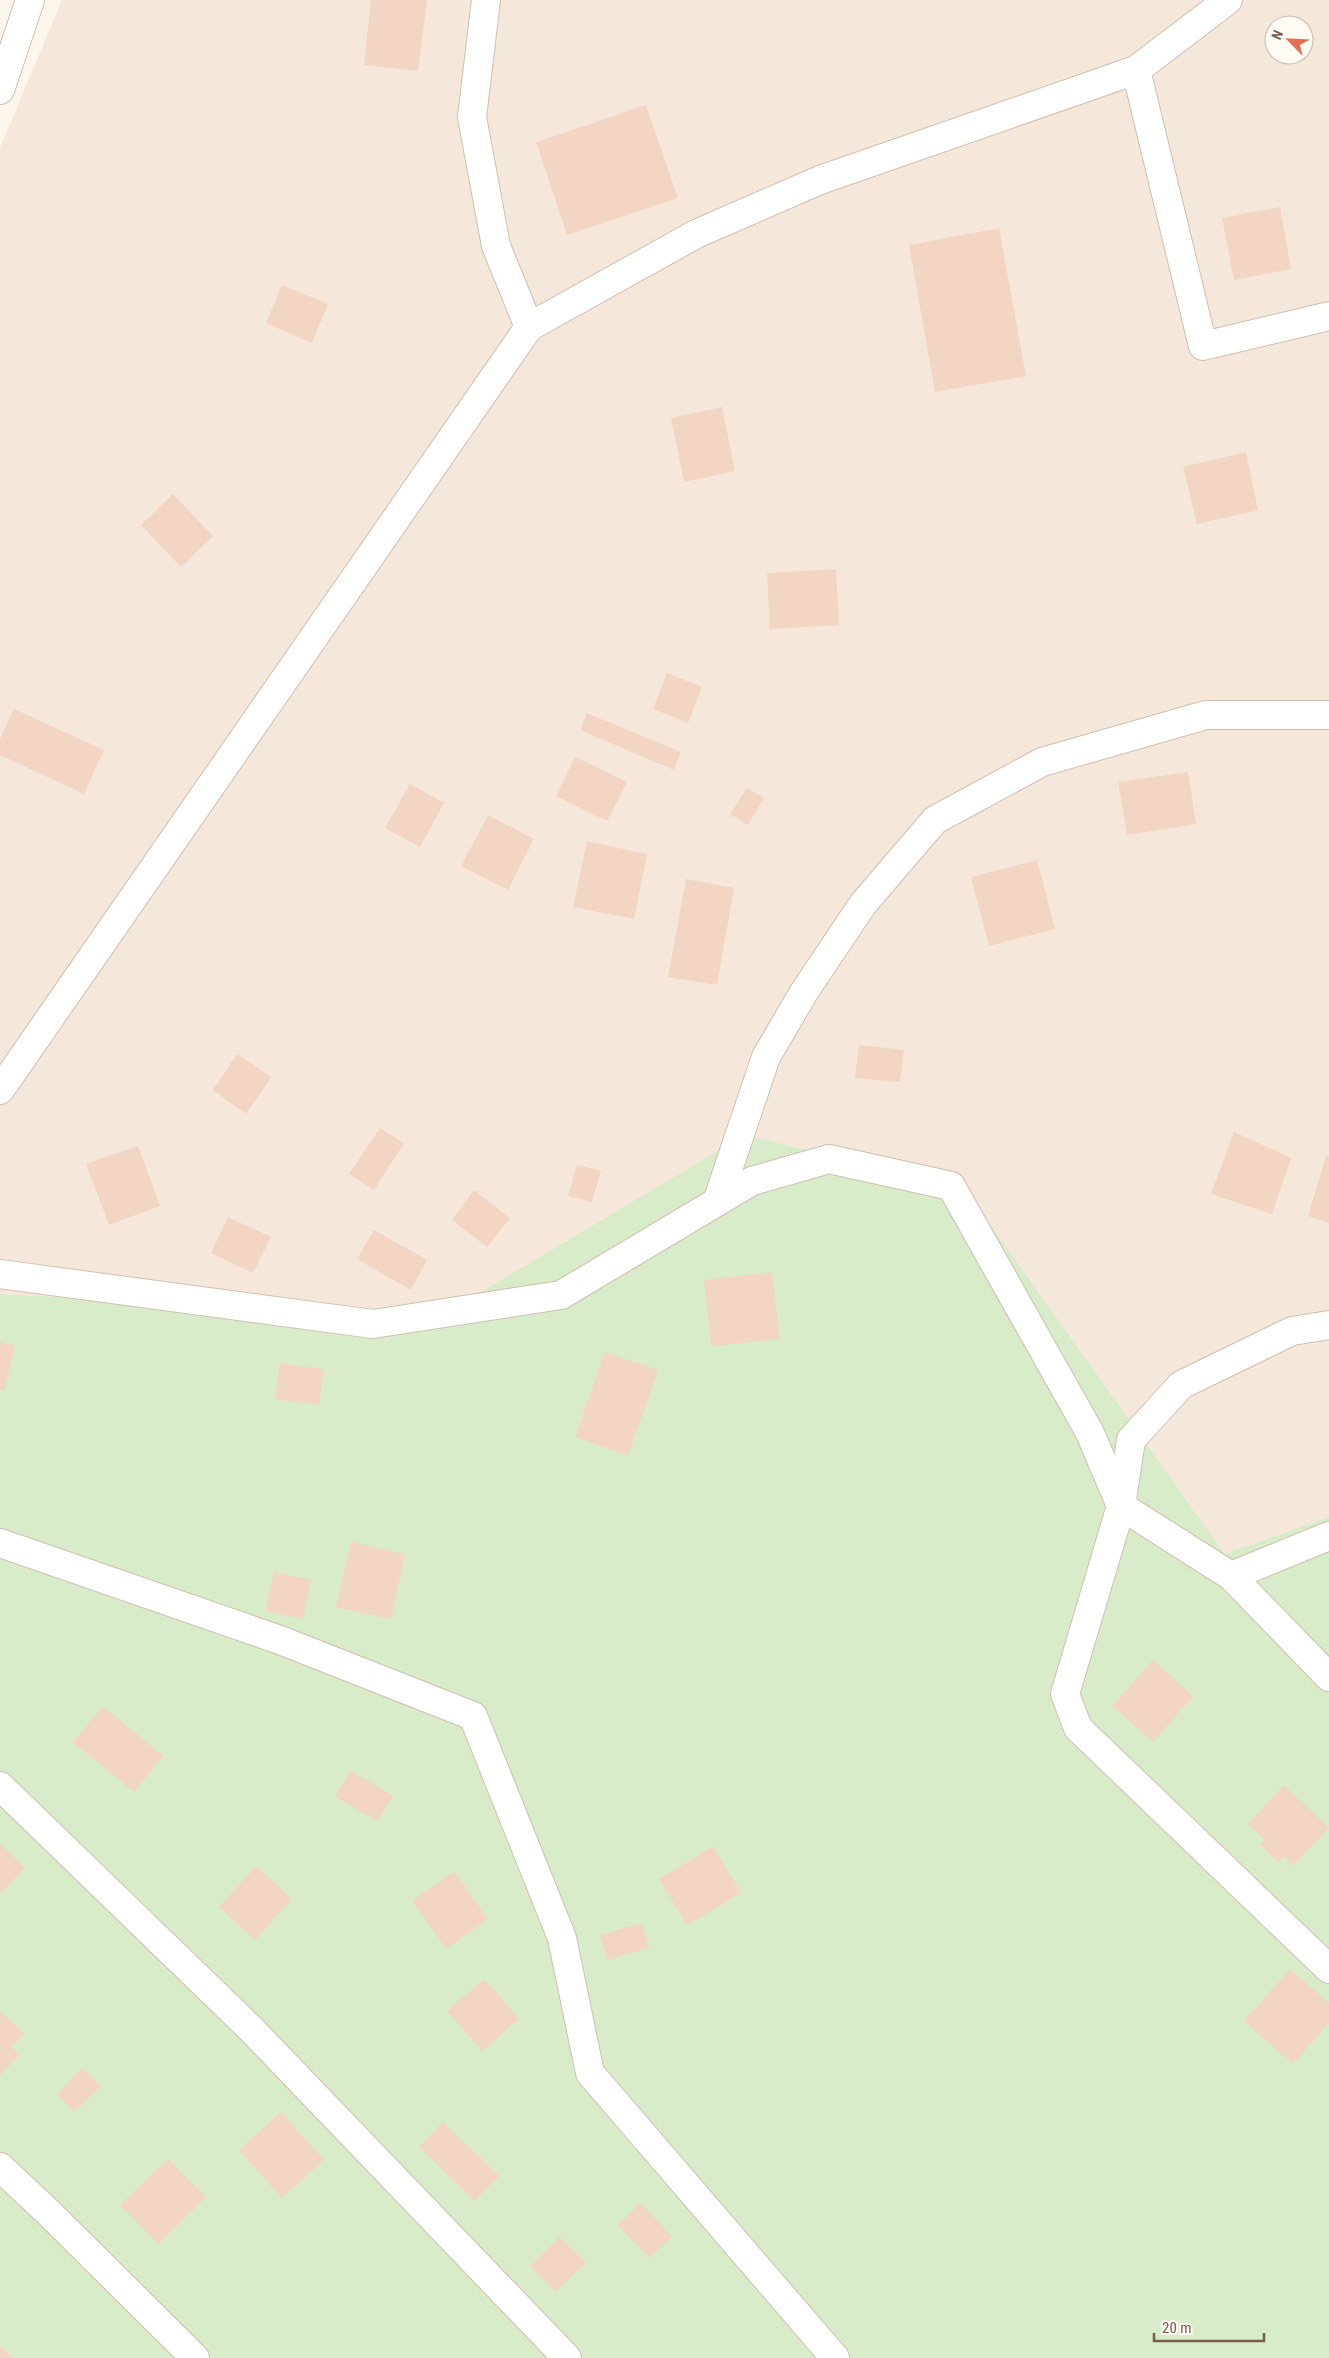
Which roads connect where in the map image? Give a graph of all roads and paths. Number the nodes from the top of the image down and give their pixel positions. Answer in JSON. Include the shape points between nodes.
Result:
{"nodes":[{"id":1,"x":30,"y":0,"type":"edge"},
{"id":2,"x":486,"y":0,"type":"edge"},
{"id":3,"x":1228,"y":0,"type":"edge"},
{"id":4,"x":1136,"y":70,"type":"junction"},
{"id":5,"x":0,"y":90,"type":"edge"},
{"id":6,"x":1329,"y":316,"type":"edge"},
{"id":7,"x":529,"y":327,"type":"junction"},
{"id":8,"x":1329,"y":715,"type":"edge"},
{"id":9,"x":0,"y":1090,"type":"edge"},
{"id":10,"x":717,"y":1202,"type":"junction"},
{"id":11,"x":0,"y":1274,"type":"edge"},
{"id":12,"x":1329,"y":1324,"type":"edge"},
{"id":13,"x":1121,"y":1506,"type":"junction"},
{"id":14,"x":1329,"y":1536,"type":"edge"},
{"id":15,"x":0,"y":1543,"type":"edge"},
{"id":16,"x":1230,"y":1576,"type":"junction"},
{"id":17,"x":1329,"y":1677,"type":"edge"},
{"id":18,"x":0,"y":1786,"type":"edge"},
{"id":19,"x":1329,"y":1969,"type":"edge"},
{"id":20,"x":0,"y":2168,"type":"edge"},
{"id":21,"x":195,"y":2358,"type":"edge"},
{"id":22,"x":567,"y":2358,"type":"edge"},
{"id":23,"x":835,"y":2358,"type":"edge"}],
"edges":[{"from":1,"to":5,"type":"street"},
{"from":2,"to":7,"type":"street","via":[[472,117],[496,246]]},
{"from":3,"to":4,"type":"street"},
{"from":4,"to":6,"type":"street","via":[[1203,346]]},
{"from":4,"to":7,"type":"street","via":[[820,180],[696,234]]},
{"from":7,"to":9,"type":"street"},
{"from":8,"to":10,"type":"street","via":[[1206,715],[1042,762],[935,820],[863,904],[804,992],[766,1057]]},
{"from":10,"to":11,"type":"street","via":[[561,1295],[373,1324]]},
{"from":10,"to":13,"type":"street","via":[[752,1180],[829,1159],[951,1186],[1090,1433]]},
{"from":12,"to":13,"type":"street","via":[[1292,1331],[1181,1385],[1131,1440]]},
{"from":13,"to":16,"type":"street"},
{"from":13,"to":19,"type":"street","via":[[1065,1694],[1078,1728]]},
{"from":14,"to":16,"type":"street"},
{"from":15,"to":23,"type":"street","via":[[280,1640],[473,1716],[562,1938],[590,2073]]},
{"from":16,"to":17,"type":"street"},
{"from":18,"to":22,"type":"street","via":[[250,2028]]},
{"from":20,"to":21,"type":"street","via":[[49,2212]]}]}
